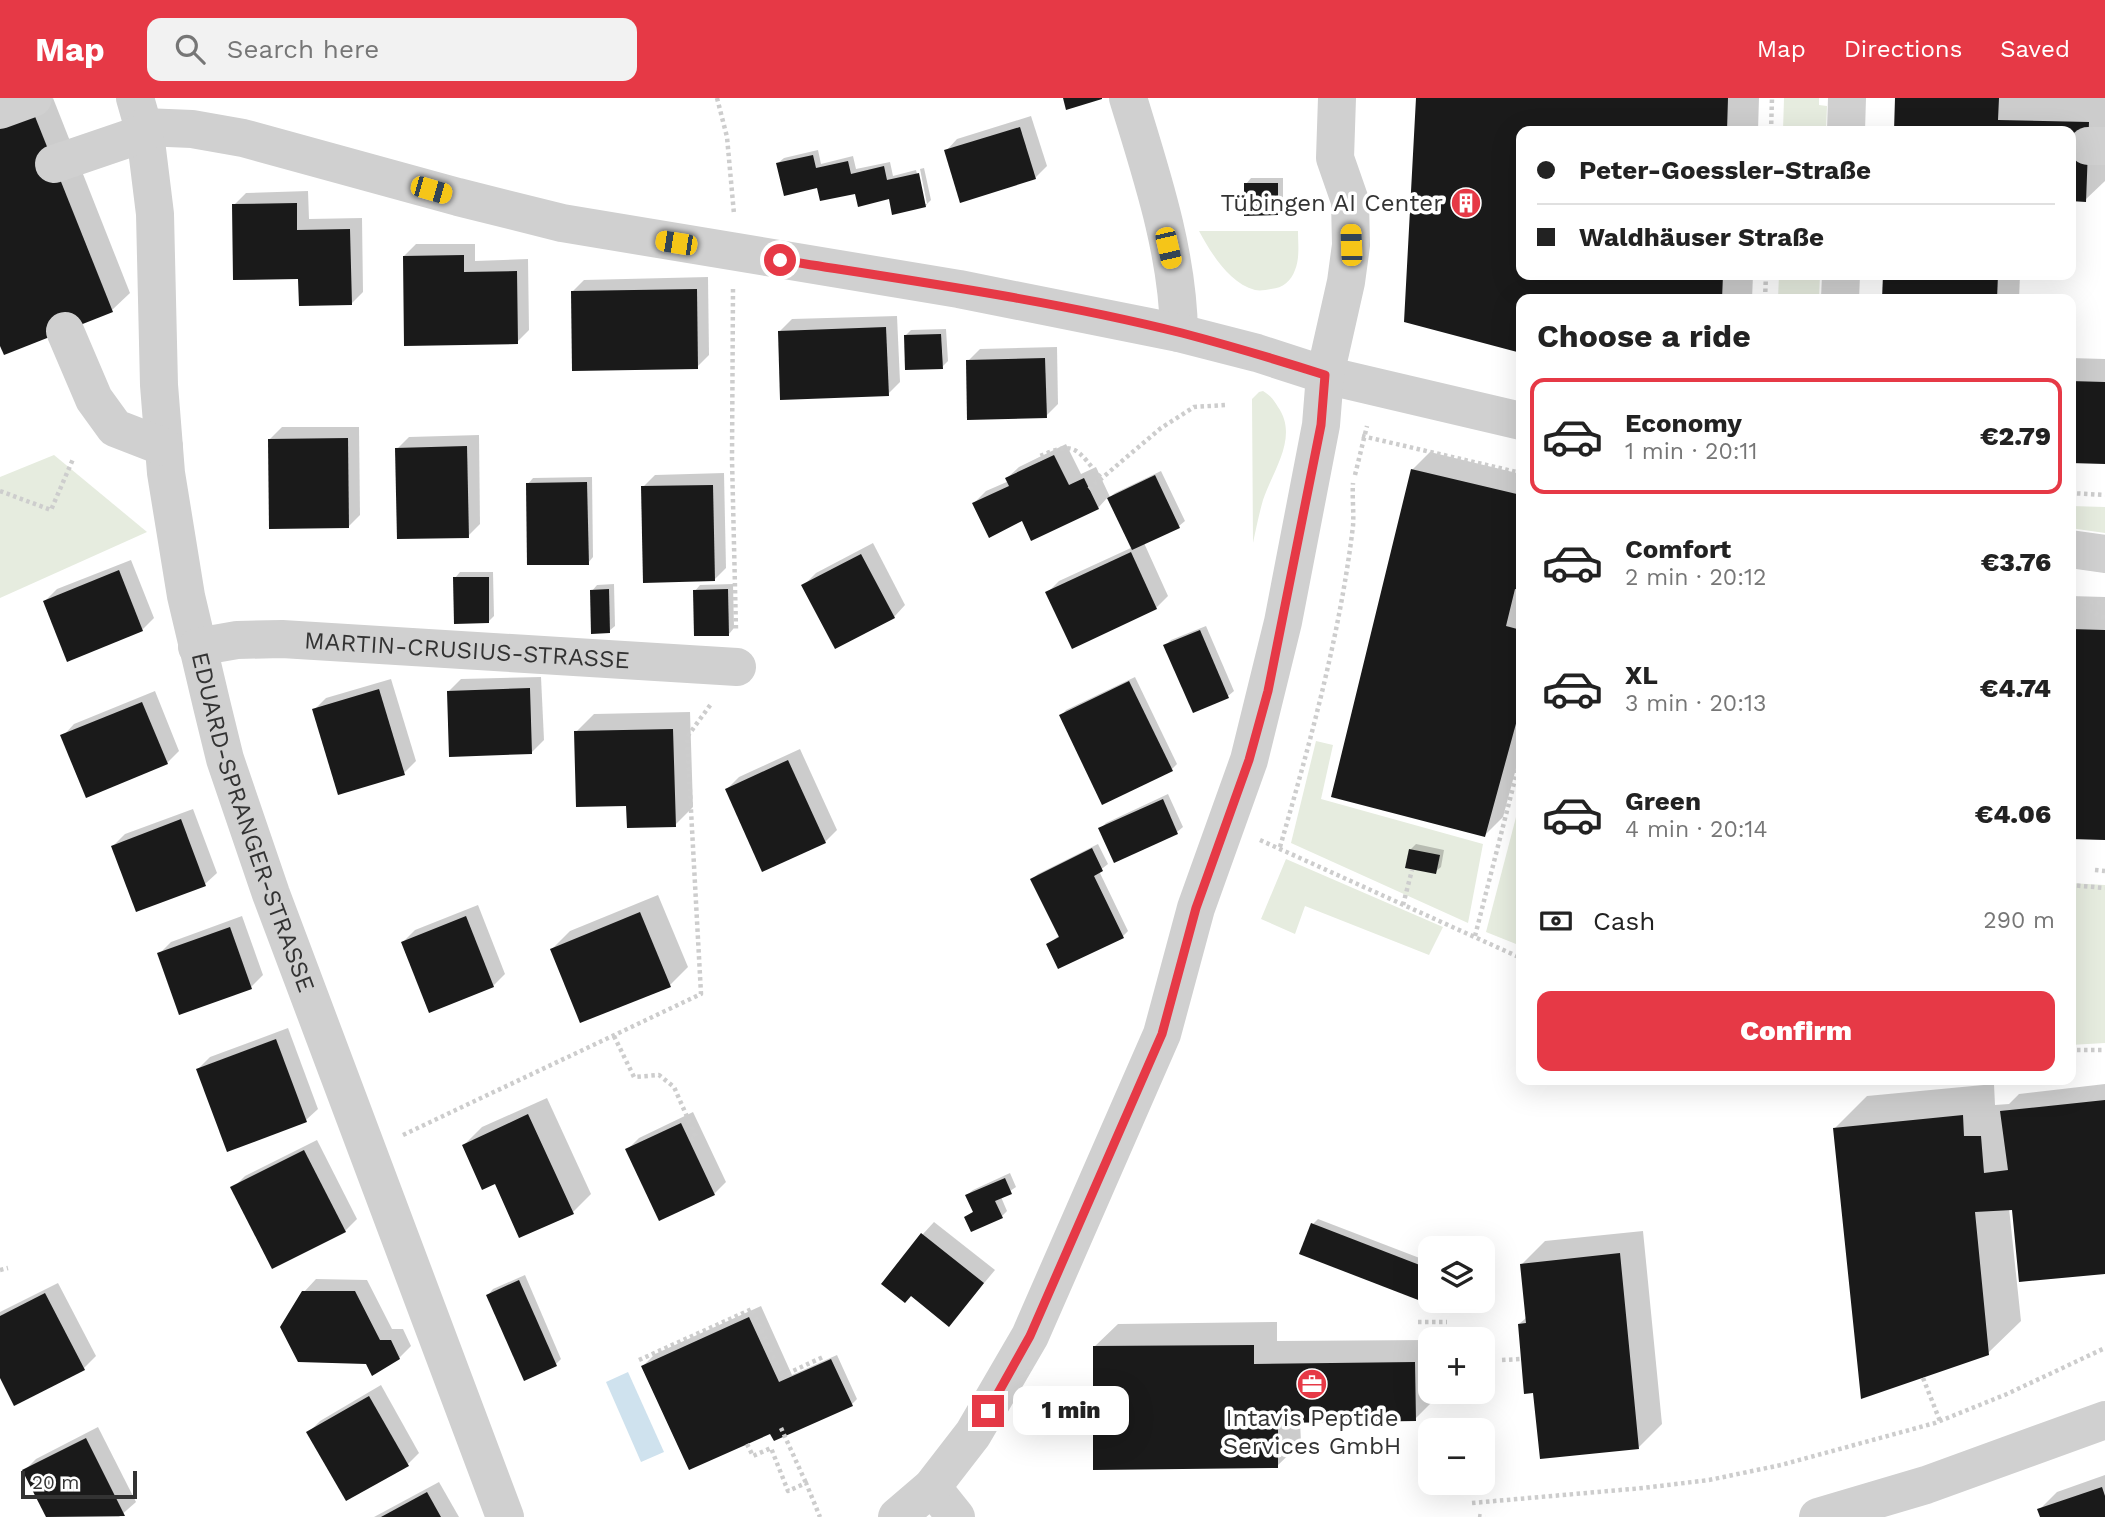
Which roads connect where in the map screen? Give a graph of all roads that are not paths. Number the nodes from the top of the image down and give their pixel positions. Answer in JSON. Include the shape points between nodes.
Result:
{"nodes":[{"id":1,"x":33,"y":98,"type":"edge"},
{"id":2,"x":1128,"y":98,"type":"edge"},
{"id":3,"x":1337,"y":98,"type":"edge"},
{"id":4,"x":1847,"y":98,"type":"edge"},
{"id":5,"x":0,"y":110,"type":"edge"},
{"id":6,"x":141,"y":120,"type":"edge"},
{"id":7,"x":1846,"y":126,"type":"edge"},
{"id":8,"x":54,"y":164,"type":"dead end"},
{"id":9,"x":65,"y":331,"type":"dead end"},
{"id":10,"x":1179,"y":333,"type":"junction"},
{"id":11,"x":1325,"y":375,"type":"junction"},
{"id":12,"x":1516,"y":420,"type":"edge"},
{"id":13,"x":164,"y":447,"type":"junction"},
{"id":14,"x":2076,"y":550,"type":"edge"},
{"id":15,"x":2105,"y":554,"type":"edge"},
{"id":16,"x":197,"y":648,"type":"junction"},
{"id":17,"x":737,"y":667,"type":"dead end"},
{"id":18,"x":2105,"y":1420,"type":"edge"},
{"id":19,"x":932,"y":1487,"type":"junction"},
{"id":20,"x":505,"y":1517,"type":"edge"},
{"id":21,"x":897,"y":1517,"type":"edge"},
{"id":22,"x":956,"y":1517,"type":"edge"},
{"id":23,"x":1818,"y":1517,"type":"edge"}],
"edges":[{"from":1,"to":5,"type":"street"},
{"from":2,"to":10,"type":"street","via":[[1174,271]]},
{"from":3,"to":11,"type":"street","via":[[1335,158],[1350,201],[1351,245]]},
{"from":4,"to":7,"type":"street"},
{"from":6,"to":8,"type":"street"},
{"from":6,"to":10,"type":"street","via":[[243,138],[562,223],[959,289]]},
{"from":6,"to":13,"type":"street","name":"EDUARD-SPRANGER-STRASSE","via":[[155,214]]},
{"from":9,"to":13,"type":"street","via":[[94,398],[115,428]]},
{"from":10,"to":11,"type":"street"},
{"from":11,"to":12,"type":"street"},
{"from":11,"to":19,"type":"street","via":[[1321,425],[1268,691],[1249,760],[1196,908],[1162,1034],[1016,1364],[973,1434]]},
{"from":13,"to":16,"type":"street","name":"EDUARD-SPRANGER-STRASSE","via":[[177,548]]},
{"from":14,"to":15,"type":"street"},
{"from":16,"to":17,"type":"street","name":"MARTIN-CRUSIUS-STRASSE","via":[[237,640],[282,639]]},
{"from":16,"to":20,"type":"street","name":"EDUARD-SPRANGER-STRASSE","via":[[225,759],[271,894]]},
{"from":18,"to":23,"type":"street","via":[[1938,1481]]},
{"from":19,"to":21,"type":"street"},
{"from":19,"to":22,"type":"street"}]}
